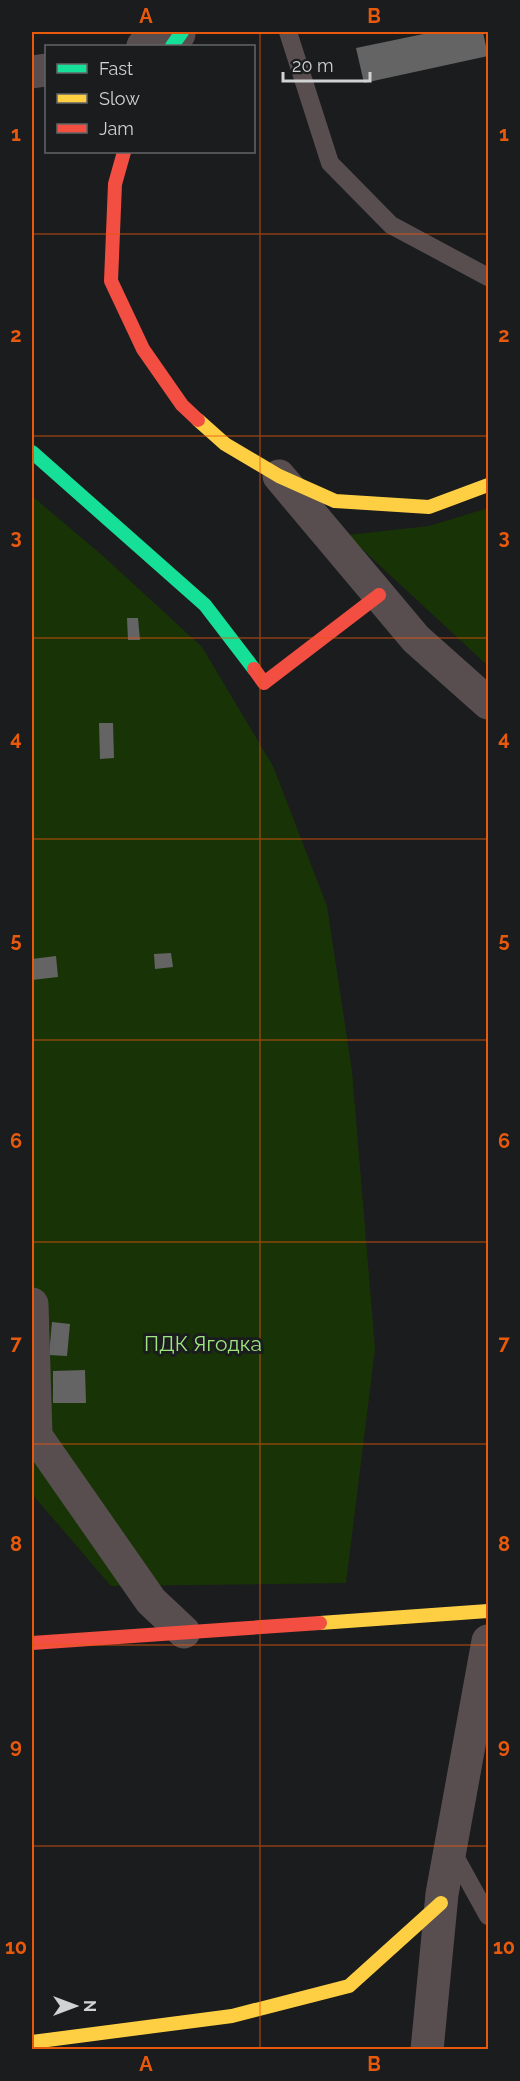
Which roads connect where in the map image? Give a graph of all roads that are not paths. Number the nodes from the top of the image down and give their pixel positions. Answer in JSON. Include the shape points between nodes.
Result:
{"nodes":[{"id":1,"x":288,"y":32,"type":"edge"},
{"id":2,"x":178,"y":37,"type":"edge"},
{"id":3,"x":147,"y":45,"type":"edge"},
{"id":4,"x":124,"y":153,"type":"edge"},
{"id":5,"x":489,"y":277,"type":"edge"},
{"id":6,"x":32,"y":452,"type":"edge"},
{"id":7,"x":279,"y":476,"type":"junction"},
{"id":8,"x":489,"y":485,"type":"edge"},
{"id":9,"x":379,"y":595,"type":"junction"},
{"id":10,"x":489,"y":703,"type":"edge"},
{"id":11,"x":32,"y":1304,"type":"edge"},
{"id":12,"x":34,"y":1435,"type":"edge"},
{"id":13,"x":489,"y":1611,"type":"edge"},
{"id":14,"x":184,"y":1632,"type":"junction"},
{"id":15,"x":489,"y":1641,"type":"edge"},
{"id":16,"x":32,"y":1642,"type":"edge"},
{"id":17,"x":451,"y":1848,"type":"junction"},
{"id":18,"x":441,"y":1903,"type":"junction"},
{"id":19,"x":489,"y":1916,"type":"edge"},
{"id":20,"x":32,"y":2042,"type":"edge"},
{"id":21,"x":428,"y":2049,"type":"edge"}],
"edges":[{"from":1,"to":5,"type":"lane","via":[[330,163],[391,225]]},
{"from":2,"to":3,"type":"street"},
{"from":4,"to":7,"type":"street","via":[[115,184],[111,281],[142,349],[182,405],[225,444]]},
{"from":6,"to":9,"type":"street","via":[[205,605],[264,683]]},
{"from":7,"to":8,"type":"street","via":[[335,501],[429,507]]},
{"from":7,"to":9,"type":"street"},
{"from":9,"to":10,"type":"street","via":[[416,639]]},
{"from":11,"to":12,"type":"street"},
{"from":12,"to":14,"type":"street","via":[[151,1600]]},
{"from":13,"to":14,"type":"street"},
{"from":14,"to":16,"type":"street"},
{"from":15,"to":17,"type":"street"},
{"from":17,"to":18,"type":"street"},
{"from":17,"to":19,"type":"lane"},
{"from":18,"to":20,"type":"street","via":[[349,1986],[232,2016]]},
{"from":18,"to":21,"type":"street"}]}
